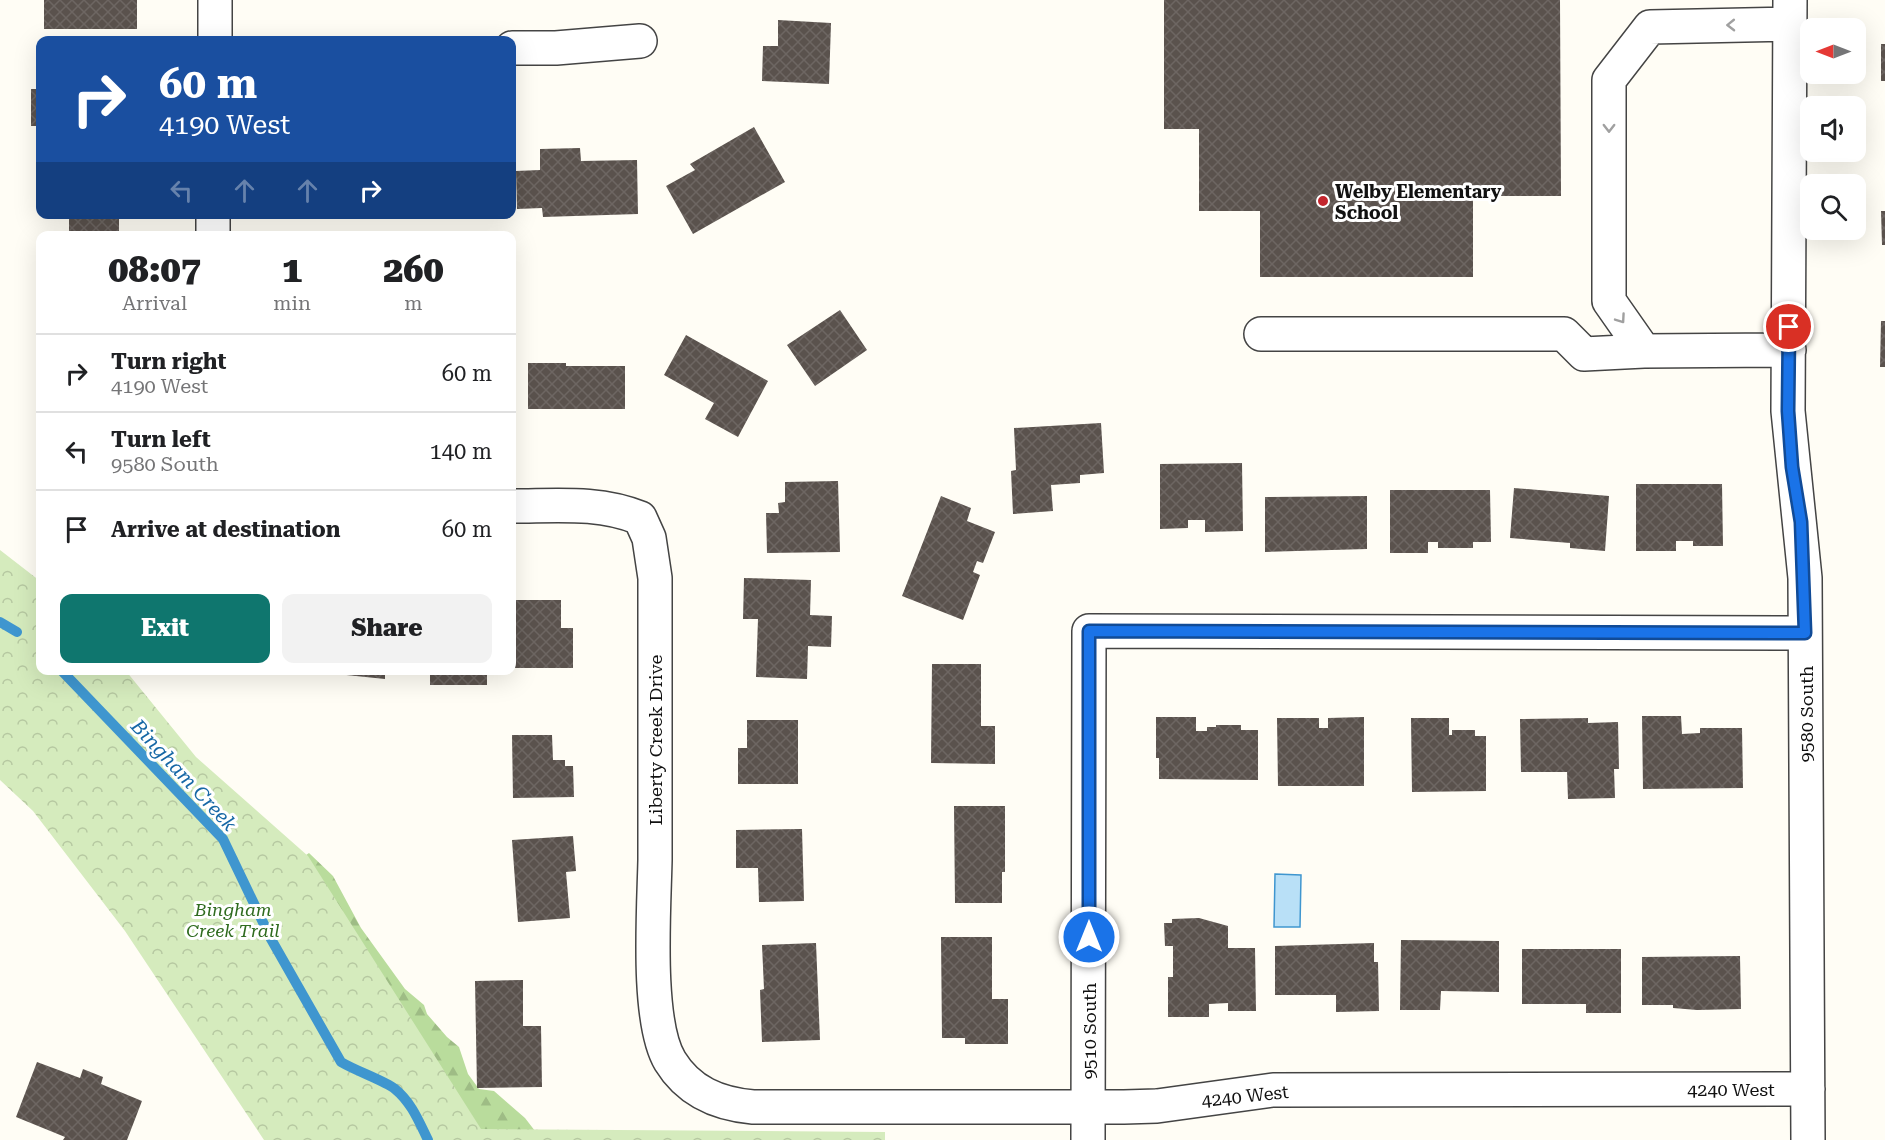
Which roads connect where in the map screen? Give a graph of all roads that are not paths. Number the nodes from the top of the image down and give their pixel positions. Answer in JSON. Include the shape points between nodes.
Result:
{"nodes":[{"id":1,"x":215,"y":0,"type":"edge"},
{"id":2,"x":1789,"y":12,"type":"edge"},
{"id":3,"x":215,"y":36,"type":"edge"},
{"id":4,"x":640,"y":41,"type":"dead end"},
{"id":5,"x":516,"y":48,"type":"edge"},
{"id":6,"x":1261,"y":334,"type":"dead end"},
{"id":7,"x":1789,"y":350,"type":"junction"},
{"id":8,"x":1644,"y":351,"type":"junction"},
{"id":9,"x":516,"y":506,"type":"edge"},
{"id":10,"x":1805,"y":633,"type":"junction"},
{"id":11,"x":689,"y":1084,"type":"joint"},
{"id":12,"x":1808,"y":1089,"type":"junction"},
{"id":13,"x":1089,"y":1107,"type":"junction"},
{"id":14,"x":1088,"y":1140,"type":"edge"},
{"id":15,"x":1808,"y":1140,"type":"edge"}],
"edges":[{"from":1,"to":3,"type":"street"},
{"from":2,"to":7,"type":"street","name":"9580 South"},
{"from":2,"to":8,"type":"street","one_way":true,"via":[[1650,27],[1609,80],[1609,302]]},
{"from":4,"to":5,"type":"street"},
{"from":6,"to":8,"type":"street","via":[[1564,334],[1584,354]]},
{"from":7,"to":8,"type":"street"},
{"from":7,"to":10,"type":"street","name":"9580 South","via":[[1788,411],[1801,522]]},
{"from":9,"to":11,"type":"street","name":"Liberty Creek Drive","via":[[599,506],[620,510],[640,518],[649,538],[655,578],[654,966],[658,1033],[670,1061]]},
{"from":10,"to":12,"type":"street","name":"9580 South"},
{"from":10,"to":13,"type":"street","name":"9510 South","via":[[1089,631]]},
{"from":11,"to":13,"type":"street","name":"4240 West","via":[[708,1098],[753,1107]]},
{"from":12,"to":13,"type":"street","name":"4240 West","via":[[1273,1090],[1156,1106]]},
{"from":12,"to":15,"type":"street","name":"9580 South"},
{"from":13,"to":14,"type":"street","name":"9510 South"}]}
